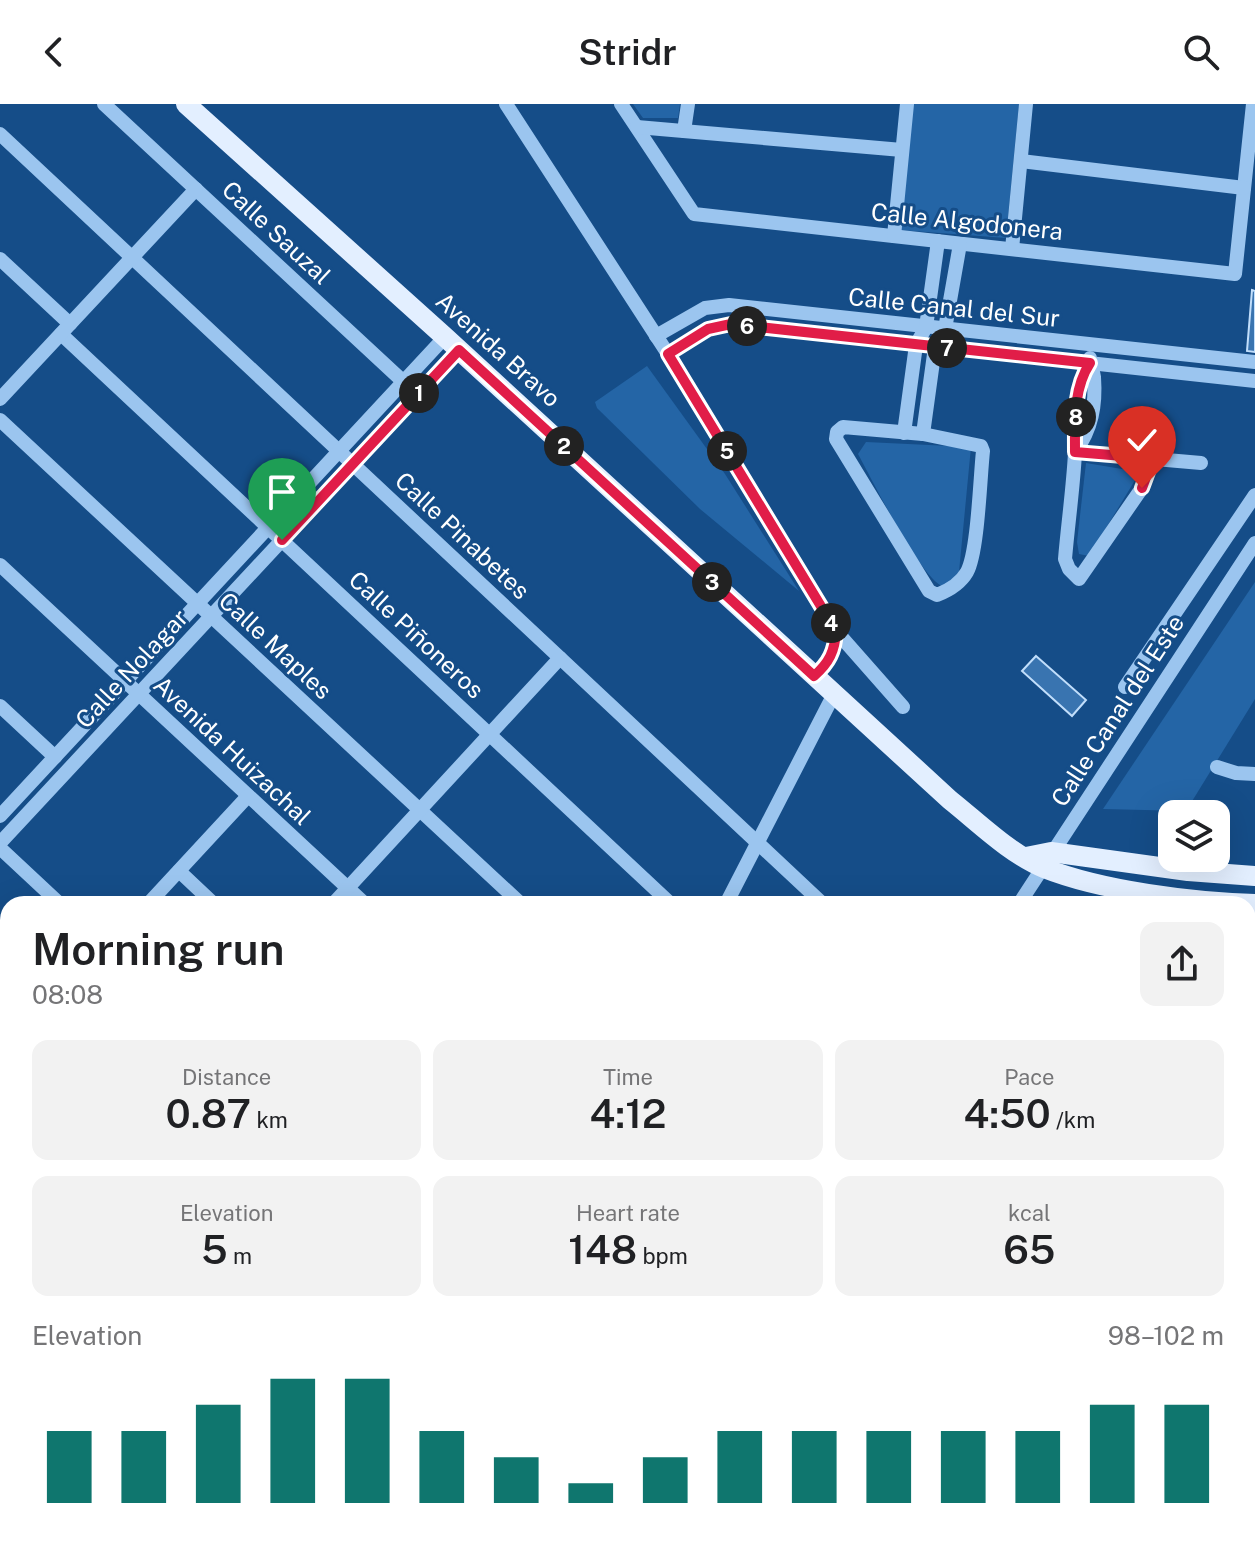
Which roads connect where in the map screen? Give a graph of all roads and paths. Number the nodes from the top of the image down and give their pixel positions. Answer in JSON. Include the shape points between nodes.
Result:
{"nodes":[{"id":1,"x":104,"y":104,"type":"edge"},
{"id":2,"x":186,"y":104,"type":"edge"},
{"id":3,"x":506,"y":104,"type":"edge"},
{"id":4,"x":621,"y":104,"type":"edge"},
{"id":5,"x":688,"y":104,"type":"edge"},
{"id":6,"x":907,"y":104,"type":"edge"},
{"id":7,"x":1026,"y":104,"type":"edge"},
{"id":8,"x":1253,"y":104,"type":"edge"},
{"id":9,"x":637,"y":127,"type":"junction"},
{"id":10,"x":684,"y":131,"type":"junction"},
{"id":11,"x":0,"y":134,"type":"edge"},
{"id":12,"x":902,"y":150,"type":"junction"},
{"id":13,"x":1021,"y":161,"type":"junction"},
{"id":14,"x":1244,"y":188,"type":"junction"},
{"id":15,"x":196,"y":189,"type":"junction"},
{"id":16,"x":894,"y":236,"type":"junction"},
{"id":17,"x":938,"y":241,"type":"junction"},
{"id":18,"x":960,"y":244,"type":"junction"},
{"id":19,"x":1012,"y":249,"type":"junction"},
{"id":20,"x":132,"y":258,"type":"junction"},
{"id":21,"x":0,"y":259,"type":"edge"},
{"id":22,"x":926,"y":327,"type":"junction"},
{"id":23,"x":65,"y":329,"type":"junction"},
{"id":24,"x":945,"y":329,"type":"junction"},
{"id":25,"x":656,"y":336,"type":"junction"},
{"id":26,"x":452,"y":344,"type":"junction"},
{"id":27,"x":916,"y":345,"type":"junction"},
{"id":28,"x":1091,"y":345,"type":"junction"},
{"id":29,"x":935,"y":347,"type":"junction"},
{"id":30,"x":668,"y":354,"type":"junction"},
{"id":31,"x":1255,"y":362,"type":"edge"},
{"id":32,"x":1090,"y":363,"type":"junction"},
{"id":33,"x":1255,"y":381,"type":"edge"},
{"id":34,"x":404,"y":382,"type":"junction"},
{"id":35,"x":417,"y":394,"type":"junction"},
{"id":36,"x":1,"y":396,"type":"edge"},
{"id":37,"x":0,"y":420,"type":"edge"},
{"id":38,"x":904,"y":433,"type":"junction"},
{"id":39,"x":923,"y":434,"type":"junction"},
{"id":40,"x":339,"y":451,"type":"junction"},
{"id":41,"x":1075,"y":452,"type":"junction"},
{"id":42,"x":1147,"y":458,"type":"junction"},
{"id":43,"x":1201,"y":463,"type":"dead end"},
{"id":44,"x":353,"y":464,"type":"junction"},
{"id":45,"x":1255,"y":495,"type":"edge"},
{"id":46,"x":268,"y":528,"type":"junction"},
{"id":47,"x":282,"y":540,"type":"junction"},
{"id":48,"x":1255,"y":543,"type":"edge"},
{"id":49,"x":0,"y":565,"type":"edge"},
{"id":50,"x":198,"y":604,"type":"junction"},
{"id":51,"x":211,"y":616,"type":"junction"},
{"id":52,"x":836,"y":631,"type":"junction"},
{"id":53,"x":560,"y":658,"type":"junction"},
{"id":54,"x":814,"y":676,"type":"junction"},
{"id":55,"x":125,"y":682,"type":"junction"},
{"id":56,"x":1125,"y":687,"type":"dead end"},
{"id":57,"x":139,"y":694,"type":"junction"},
{"id":58,"x":834,"y":694,"type":"junction"},
{"id":59,"x":0,"y":706,"type":"edge"},
{"id":60,"x":903,"y":707,"type":"dead end"},
{"id":61,"x":490,"y":734,"type":"junction"},
{"id":62,"x":55,"y":757,"type":"junction"},
{"id":63,"x":1217,"y":767,"type":"dead end"},
{"id":64,"x":1255,"y":774,"type":"edge"},
{"id":65,"x":248,"y":796,"type":"junction"},
{"id":66,"x":420,"y":810,"type":"junction"},
{"id":67,"x":0,"y":816,"type":"edge"},
{"id":68,"x":759,"y":843,"type":"junction"},
{"id":69,"x":0,"y":846,"type":"edge"},
{"id":70,"x":1040,"y":859,"type":"junction"},
{"id":71,"x":179,"y":871,"type":"junction"},
{"id":72,"x":1246,"y":876,"type":"edge"},
{"id":73,"x":347,"y":888,"type":"junction"},
{"id":74,"x":52,"y":896,"type":"edge"},
{"id":75,"x":156,"y":896,"type":"edge"},
{"id":76,"x":206,"y":896,"type":"edge"},
{"id":77,"x":340,"y":896,"type":"edge"},
{"id":78,"x":356,"y":896,"type":"edge"},
{"id":79,"x":512,"y":896,"type":"edge"},
{"id":80,"x":662,"y":896,"type":"edge"},
{"id":81,"x":730,"y":896,"type":"edge"},
{"id":82,"x":815,"y":896,"type":"edge"},
{"id":83,"x":1023,"y":896,"type":"edge"},
{"id":84,"x":1181,"y":896,"type":"edge"},
{"id":85,"x":1237,"y":896,"type":"edge"}],
"edges":[{"from":1,"to":15,"type":"street","name":"Calle Sauzal"},
{"from":2,"to":26,"type":"main road","name":"Avenida Bravo"},
{"from":3,"to":25,"type":"street"},
{"from":4,"to":9,"type":"street"},
{"from":5,"to":10,"type":"street"},
{"from":6,"to":12,"type":"street"},
{"from":7,"to":13,"type":"street"},
{"from":8,"to":14,"type":"street"},
{"from":9,"to":10,"type":"street"},
{"from":9,"to":16,"type":"street","name":"Calle Algodonera","via":[[694,214]]},
{"from":10,"to":12,"type":"street"},
{"from":11,"to":20,"type":"street","name":"Calle Pinabetes"},
{"from":12,"to":16,"type":"street"},
{"from":13,"to":14,"type":"street"},
{"from":13,"to":19,"type":"street"},
{"from":14,"to":19,"type":"street","name":"Calle Algodonera","via":[[1235,274]]},
{"from":15,"to":20,"type":"street"},
{"from":15,"to":34,"type":"street","name":"Calle Sauzal"},
{"from":16,"to":17,"type":"street","name":"Calle Algodonera"},
{"from":17,"to":18,"type":"street","name":"Calle Algodonera"},
{"from":17,"to":22,"type":"street"},
{"from":18,"to":19,"type":"street","name":"Calle Algodonera"},
{"from":18,"to":24,"type":"street"},
{"from":20,"to":23,"type":"street"},
{"from":20,"to":40,"type":"street","name":"Calle Pinabetes"},
{"from":21,"to":23,"type":"street","name":"Calle Piñoneros"},
{"from":22,"to":24,"type":"street","name":"Calle Canal del Sur"},
{"from":22,"to":25,"type":"street","name":"Calle Canal del Sur","via":[[729,305],[705,308]]},
{"from":22,"to":27,"type":"street"},
{"from":23,"to":36,"type":"street"},
{"from":23,"to":46,"type":"street","name":"Calle Piñoneros"},
{"from":24,"to":28,"type":"street","name":"Calle Canal del Sur"},
{"from":24,"to":29,"type":"street"},
{"from":25,"to":30,"type":"street"},
{"from":26,"to":34,"type":"street","name":"Calle Nolagar"},
{"from":26,"to":35,"type":"street","name":"Calle Nolagar"},
{"from":26,"to":54,"type":"main road","name":"Avenida Bravo"},
{"from":27,"to":29,"type":"street","name":"Calle Canal del Sur"},
{"from":27,"to":30,"type":"street","name":"Calle Canal del Sur","via":[[731,324],[708,329]]},
{"from":27,"to":38,"type":"street"},
{"from":28,"to":31,"type":"street","name":"Calle Canal del Sur"},
{"from":28,"to":32,"type":"street"},
{"from":29,"to":32,"type":"street","name":"Calle Canal del Sur"},
{"from":29,"to":39,"type":"street"},
{"from":30,"to":52,"type":"street"},
{"from":32,"to":33,"type":"street","name":"Calle Canal del Sur"},
{"from":32,"to":41,"type":"street","via":[[1077,395]]},
{"from":34,"to":35,"type":"street","name":"Calle Sauzal"},
{"from":34,"to":40,"type":"street","name":"Calle Nolagar"},
{"from":35,"to":44,"type":"street","name":"Calle Nolagar"},
{"from":37,"to":50,"type":"street","name":"Calle Maples"},
{"from":38,"to":39,"type":"street"},
{"from":38,"to":39,"type":"street","via":[[843,427],[836,439],[929,591],[937,595],[955,586],[972,561],[983,451],[976,443]]},
{"from":40,"to":44,"type":"street","name":"Calle Pinabetes"},
{"from":40,"to":46,"type":"street","name":"Calle Nolagar"},
{"from":41,"to":42,"type":"street"},
{"from":41,"to":42,"type":"street","via":[[1065,559],[1079,579],[1142,488]]},
{"from":42,"to":43,"type":"street"},
{"from":44,"to":47,"type":"street","name":"Calle Nolagar"},
{"from":44,"to":53,"type":"street","name":"Calle Pinabetes"},
{"from":45,"to":56,"type":"street","name":"Calle Canal del Este"},
{"from":46,"to":47,"type":"street","name":"Calle Piñoneros"},
{"from":46,"to":50,"type":"street","name":"Calle Nolagar"},
{"from":47,"to":51,"type":"street","name":"Calle Nolagar"},
{"from":47,"to":61,"type":"street","name":"Calle Piñoneros"},
{"from":48,"to":70,"type":"street","name":"Calle Canal del Este"},
{"from":49,"to":55,"type":"street","name":"Avenida Huizachal"},
{"from":50,"to":51,"type":"street","name":"Calle Maples"},
{"from":50,"to":55,"type":"street","name":"Calle Nolagar"},
{"from":51,"to":57,"type":"street","name":"Calle Nolagar"},
{"from":51,"to":66,"type":"street","name":"Calle Maples"},
{"from":52,"to":54,"type":"street","via":[[831,658]]},
{"from":52,"to":60,"type":"street"},
{"from":53,"to":61,"type":"street"},
{"from":53,"to":68,"type":"street","name":"Calle Pinabetes"},
{"from":54,"to":58,"type":"main road","name":"Avenida Bravo"},
{"from":55,"to":57,"type":"street","name":"Avenida Huizachal"},
{"from":55,"to":62,"type":"street","name":"Calle Nolagar"},
{"from":57,"to":65,"type":"street","name":"Avenida Huizachal"},
{"from":57,"to":69,"type":"street","name":"Calle Nolagar"},
{"from":58,"to":68,"type":"street"},
{"from":58,"to":70,"type":"main road","name":"Avenida Bravo","via":[[987,830]]},
{"from":59,"to":62,"type":"street"},
{"from":61,"to":66,"type":"street"},
{"from":61,"to":80,"type":"street","name":"Calle Piñoneros"},
{"from":62,"to":67,"type":"street","name":"Calle Nolagar"},
{"from":63,"to":64,"type":"street"},
{"from":65,"to":71,"type":"street"},
{"from":65,"to":73,"type":"street","name":"Avenida Huizachal"},
{"from":66,"to":73,"type":"street"},
{"from":66,"to":79,"type":"street","name":"Calle Maples"},
{"from":68,"to":81,"type":"street"},
{"from":68,"to":82,"type":"street","name":"Calle Pinabetes"},
{"from":69,"to":74,"type":"street"},
{"from":70,"to":72,"type":"main road","name":"Avenida Bravo"},
{"from":70,"to":83,"type":"street","name":"Calle Canal del Este"},
{"from":70,"to":84,"type":"main road","name":"Avenida Bravo","via":[[1112,887]]},
{"from":71,"to":75,"type":"street"},
{"from":71,"to":76,"type":"street"},
{"from":72,"to":85,"type":"main road"},
{"from":73,"to":77,"type":"street"},
{"from":73,"to":78,"type":"street","name":"Avenida Huizachal"}]}
